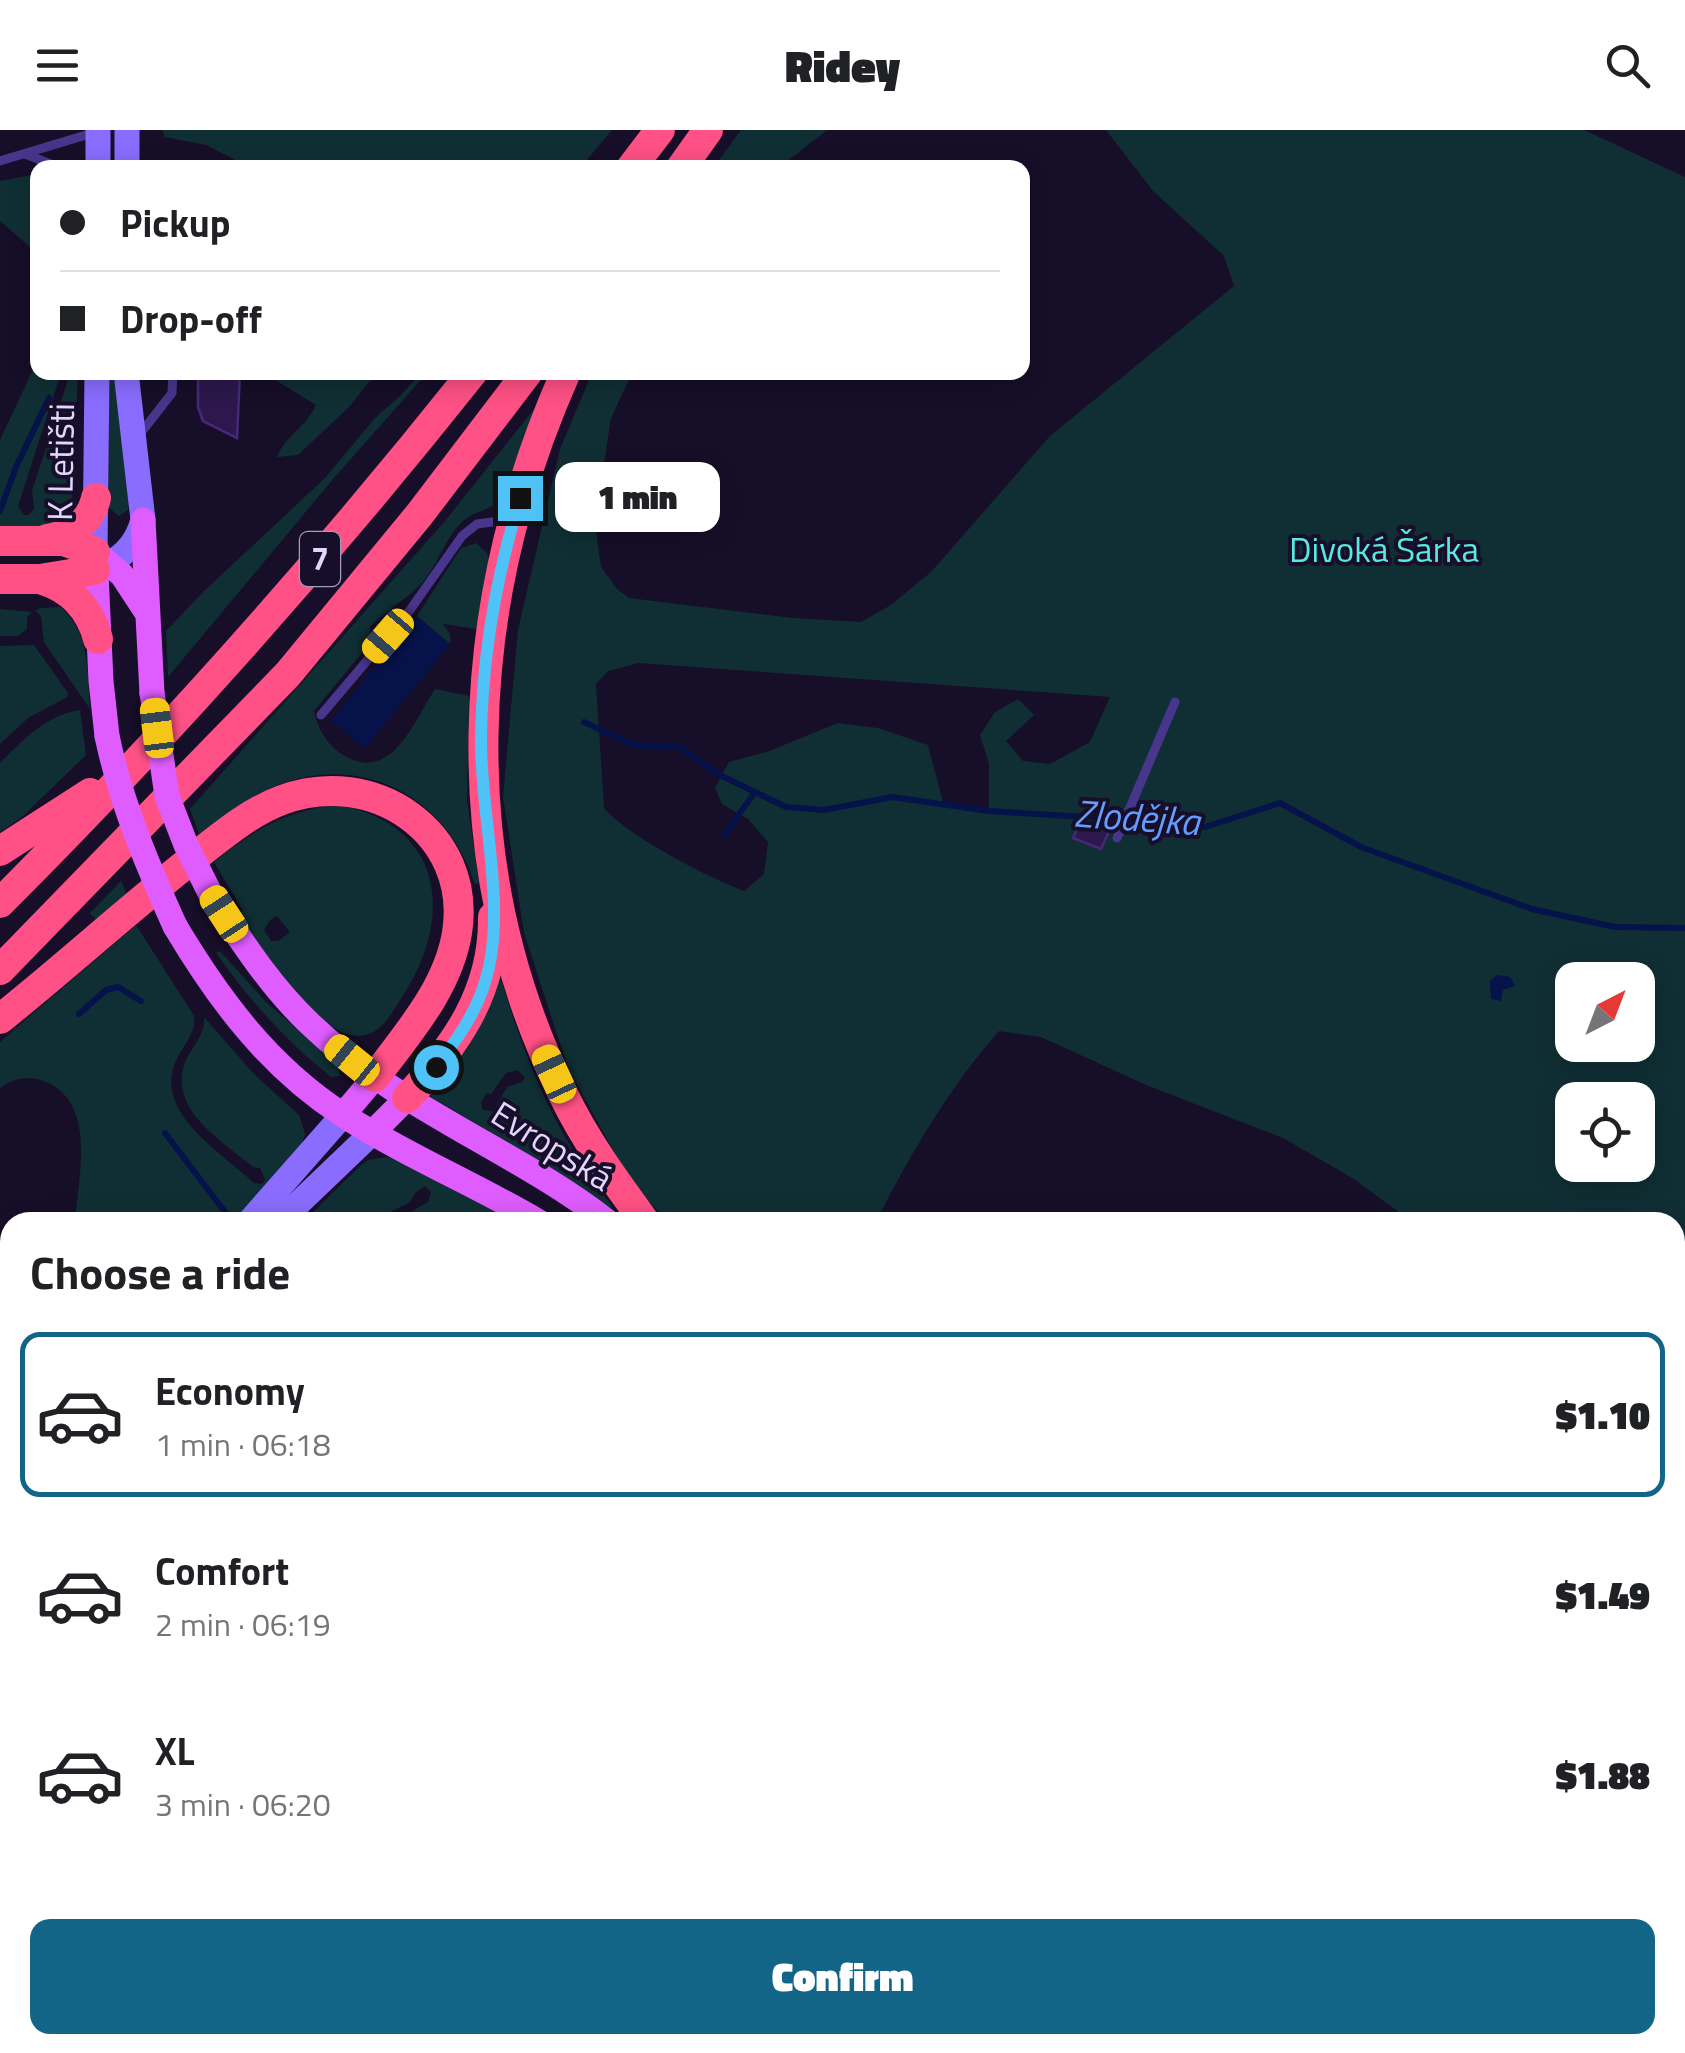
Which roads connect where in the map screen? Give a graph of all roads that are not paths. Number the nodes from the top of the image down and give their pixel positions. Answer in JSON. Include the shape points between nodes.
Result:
{"nodes":[{"id":1,"x":660,"y":130,"type":"edge"},
{"id":2,"x":708,"y":130,"type":"edge"},
{"id":3,"x":113,"y":140,"type":"edge"},
{"id":4,"x":25,"y":154,"type":"junction"},
{"id":5,"x":40,"y":160,"type":"edge"},
{"id":6,"x":638,"y":160,"type":"edge"},
{"id":7,"x":687,"y":160,"type":"edge"},
{"id":8,"x":0,"y":161,"type":"edge"},
{"id":9,"x":97,"y":380,"type":"edge"},
{"id":10,"x":127,"y":380,"type":"edge"},
{"id":11,"x":173,"y":380,"type":"edge"},
{"id":12,"x":466,"y":380,"type":"edge"},
{"id":13,"x":522,"y":380,"type":"edge"},
{"id":14,"x":563,"y":380,"type":"edge"},
{"id":15,"x":134,"y":443,"type":"junction"},
{"id":16,"x":96,"y":498,"type":"junction"},
{"id":17,"x":514,"y":519,"type":"junction"},
{"id":18,"x":143,"y":520,"type":"junction"},
{"id":19,"x":34,"y":541,"type":"junction"},
{"id":20,"x":0,"y":542,"type":"edge"},
{"id":21,"x":99,"y":570,"type":"junction"},
{"id":22,"x":40,"y":579,"type":"junction"},
{"id":23,"x":0,"y":580,"type":"edge"},
{"id":24,"x":148,"y":614,"type":"junction"},
{"id":25,"x":98,"y":639,"type":"junction"},
{"id":26,"x":1175,"y":702,"type":"dead end"},
{"id":27,"x":321,"y":715,"type":"dead end"},
{"id":28,"x":160,"y":739,"type":"junction"},
{"id":29,"x":1118,"y":834,"type":"dead end"},
{"id":30,"x":0,"y":851,"type":"edge"},
{"id":31,"x":492,"y":881,"type":"junction"},
{"id":32,"x":0,"y":903,"type":"edge"},
{"id":33,"x":0,"y":970,"type":"edge"},
{"id":34,"x":0,"y":1018,"type":"edge"},
{"id":35,"x":375,"y":1077,"type":"junction"},
{"id":36,"x":407,"y":1098,"type":"junction"},
{"id":37,"x":342,"y":1115,"type":"junction"},
{"id":38,"x":372,"y":1133,"type":"junction"},
{"id":39,"x":257,"y":1212,"type":"edge"},
{"id":40,"x":289,"y":1212,"type":"edge"},
{"id":41,"x":520,"y":1212,"type":"edge"},
{"id":42,"x":593,"y":1212,"type":"edge"},
{"id":43,"x":638,"y":1212,"type":"edge"}],
"edges":[{"from":1,"to":6,"type":"highway"},
{"from":2,"to":7,"type":"highway"},
{"from":3,"to":4,"type":"lane"},
{"from":4,"to":5,"type":"lane"},
{"from":4,"to":8,"type":"lane"},
{"from":9,"to":16,"type":"main road","name":"K Letišti"},
{"from":10,"to":15,"type":"main road","name":"K Letišti"},
{"from":11,"to":15,"type":"lane","via":[[172,393]]},
{"from":12,"to":28,"type":"highway","number":"7","via":[[279,608]]},
{"from":13,"to":33,"type":"highway","via":[[288,674]]},
{"from":14,"to":17,"type":"highway"},
{"from":15,"to":18,"type":"main road","name":"K Letišti"},
{"from":16,"to":19,"type":"highway","via":[[71,532]]},
{"from":16,"to":21,"type":"main road","name":"K Letišti"},
{"from":17,"to":27,"type":"lane","via":[[477,524],[462,536]]},
{"from":17,"to":31,"type":"highway","via":[[483,688],[482,794]]},
{"from":18,"to":21,"type":"main road","via":[[130,547]]},
{"from":18,"to":24,"type":"main road","name":"Evropská"},
{"from":19,"to":20,"type":"highway"},
{"from":19,"to":21,"type":"highway","via":[[64,542]]},
{"from":21,"to":22,"type":"highway"},
{"from":21,"to":24,"type":"main road","via":[[132,587]]},
{"from":21,"to":25,"type":"main road","name":"Evropská"},
{"from":22,"to":23,"type":"highway"},
{"from":22,"to":25,"type":"highway","via":[[74,596]]},
{"from":24,"to":35,"type":"main road","name":"Evropská","bridge":true,"via":[[167,796],[186,845],[212,897],[288,1001]]},
{"from":25,"to":37,"type":"main road","name":"Evropská","bridge":true,"via":[[121,794],[175,926],[245,1029]]},
{"from":26,"to":29,"type":"lane"},
{"from":28,"to":30,"type":"highway","number":"7"},
{"from":28,"to":32,"type":"highway"},
{"from":31,"to":36,"type":"highway","via":[[493,934],[484,986],[450,1049]]},
{"from":31,"to":43,"type":"highway","via":[[544,1054],[582,1130]]},
{"from":34,"to":35,"type":"highway","via":[[243,821],[298,794],[347,790],[382,800],[425,830],[448,865],[458,903],[444,974]]},
{"from":35,"to":36,"type":"main road","name":"Evropská"},
{"from":35,"to":37,"type":"main road"},
{"from":36,"to":38,"type":"main road"},
{"from":36,"to":42,"type":"main road","name":"Evropská"},
{"from":37,"to":38,"type":"main road","name":"Evropská"},
{"from":37,"to":39,"type":"main road"},
{"from":38,"to":40,"type":"main road"},
{"from":38,"to":41,"type":"main road","name":"Evropská"}]}
